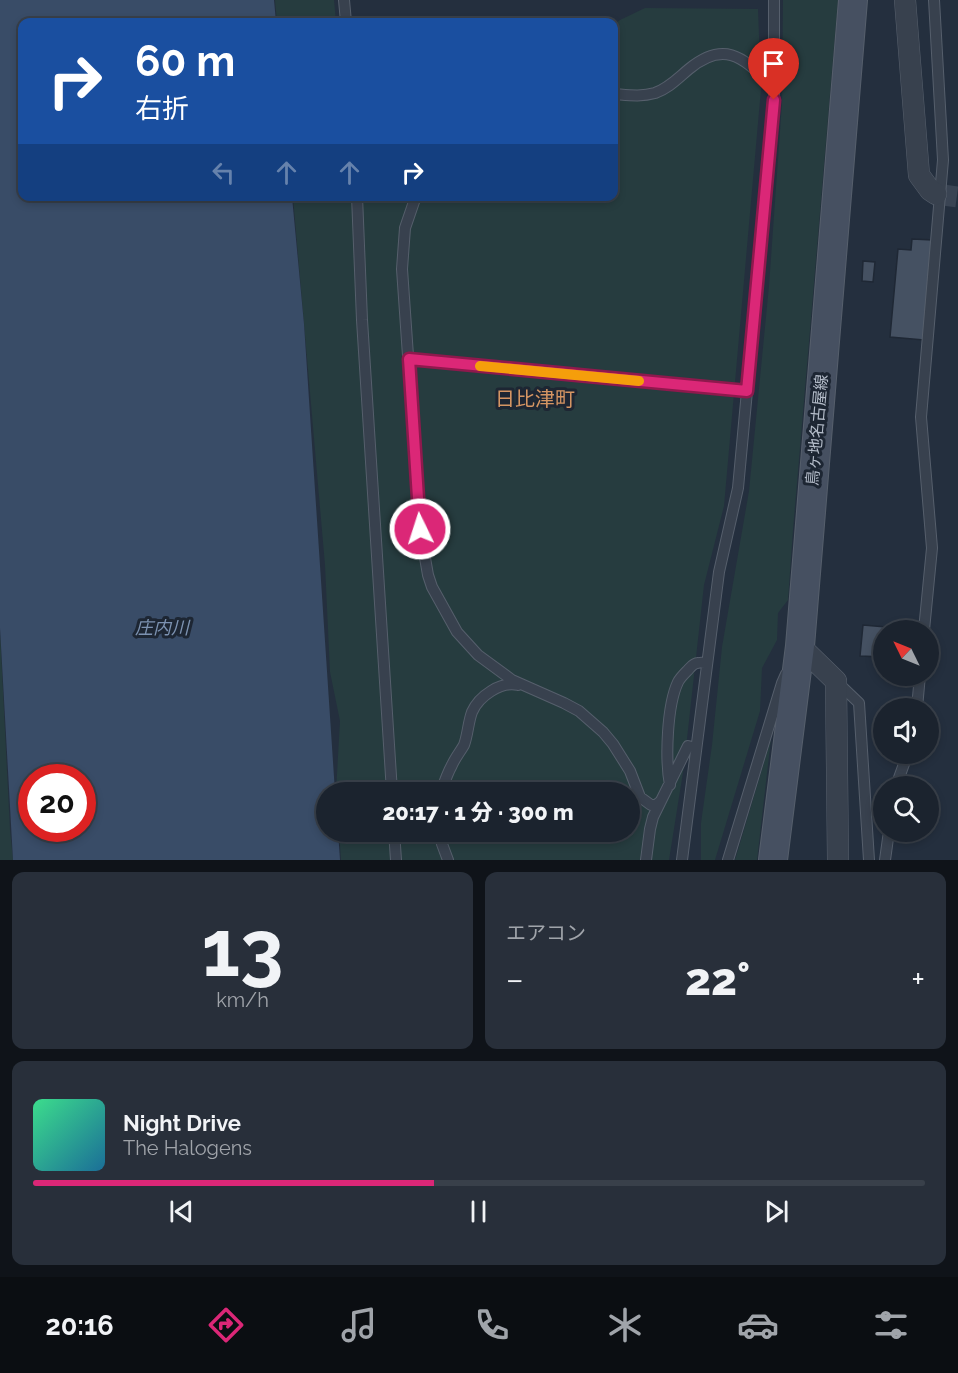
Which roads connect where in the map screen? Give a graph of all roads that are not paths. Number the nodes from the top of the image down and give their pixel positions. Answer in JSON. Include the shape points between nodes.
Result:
{"nodes":[{"id":1,"x":344,"y":0,"type":"edge"},
{"id":2,"x":774,"y":0,"type":"edge"},
{"id":3,"x":853,"y":0,"type":"edge"},
{"id":4,"x":905,"y":0,"type":"edge"},
{"id":5,"x":934,"y":0,"type":"edge"},
{"id":6,"x":345,"y":18,"type":"edge"},
{"id":7,"x":774,"y":83,"type":"junction"},
{"id":8,"x":618,"y":93,"type":"edge"},
{"id":9,"x":936,"y":194,"type":"dead end"},
{"id":10,"x":357,"y":201,"type":"edge"},
{"id":11,"x":414,"y":201,"type":"edge"},
{"id":12,"x":409,"y":359,"type":"junction"},
{"id":13,"x":747,"y":391,"type":"junction"},
{"id":14,"x":925,"y":620,"type":"edge"},
{"id":15,"x":798,"y":657,"type":"junction"},
{"id":16,"x":707,"y":663,"type":"junction"},
{"id":17,"x":836,"y":681,"type":"junction"},
{"id":18,"x":527,"y":687,"type":"junction"},
{"id":19,"x":696,"y":748,"type":"junction"},
{"id":20,"x":391,"y":782,"type":"edge"},
{"id":21,"x":445,"y":782,"type":"edge"},
{"id":22,"x":670,"y":784,"type":"junction"},
{"id":23,"x":661,"y":801,"type":"junction"},
{"id":24,"x":395,"y":842,"type":"edge"},
{"id":25,"x":442,"y":842,"type":"edge"},
{"id":26,"x":887,"y":842,"type":"edge"},
{"id":27,"x":396,"y":860,"type":"edge"},
{"id":28,"x":448,"y":860,"type":"edge"},
{"id":29,"x":646,"y":860,"type":"edge"},
{"id":30,"x":682,"y":860,"type":"edge"},
{"id":31,"x":728,"y":860,"type":"edge"},
{"id":32,"x":773,"y":860,"type":"edge"},
{"id":33,"x":837,"y":860,"type":"edge"},
{"id":34,"x":869,"y":860,"type":"edge"},
{"id":35,"x":885,"y":860,"type":"edge"}],
"edges":[{"from":1,"to":6,"type":"lane"},
{"from":2,"to":7,"type":"lane"},
{"from":3,"to":15,"type":"main road","name":"鳥ヶ地名古屋線"},
{"from":4,"to":9,"type":"street","via":[[919,174]]},
{"from":5,"to":14,"type":"lane","via":[[943,160],[921,417],[932,548]]},
{"from":7,"to":8,"type":"lane","via":[[740,58],[722,54],[700,61],[657,92],[642,96]]},
{"from":7,"to":13,"type":"lane"},
{"from":10,"to":20,"type":"lane"},
{"from":11,"to":12,"type":"lane","via":[[405,228],[402,269]]},
{"from":12,"to":13,"type":"lane"},
{"from":12,"to":18,"type":"lane","via":[[420,529],[428,575],[448,618],[465,642],[500,672]]},
{"from":13,"to":16,"type":"lane","via":[[738,488],[719,572]]},
{"from":15,"to":17,"type":"street"},
{"from":15,"to":31,"type":"lane","via":[[782,682]]},
{"from":15,"to":32,"type":"main road","name":"鳥ヶ地名古屋線"},
{"from":16,"to":19,"type":"lane"},
{"from":16,"to":22,"type":"lane","via":[[693,664],[679,681],[671,706]]},
{"from":17,"to":33,"type":"street"},
{"from":17,"to":34,"type":"lane","via":[[859,703]]},
{"from":18,"to":21,"type":"lane","via":[[502,686],[477,704],[464,745]]},
{"from":18,"to":23,"type":"lane","via":[[590,720],[621,755],[640,797],[651,805]]},
{"from":19,"to":22,"type":"lane","via":[[688,746]]},
{"from":19,"to":30,"type":"lane"},
{"from":22,"to":23,"type":"lane"},
{"from":23,"to":29,"type":"lane","via":[[653,817]]},
{"from":24,"to":27,"type":"lane"},
{"from":25,"to":28,"type":"lane"},
{"from":26,"to":35,"type":"lane"}]}
